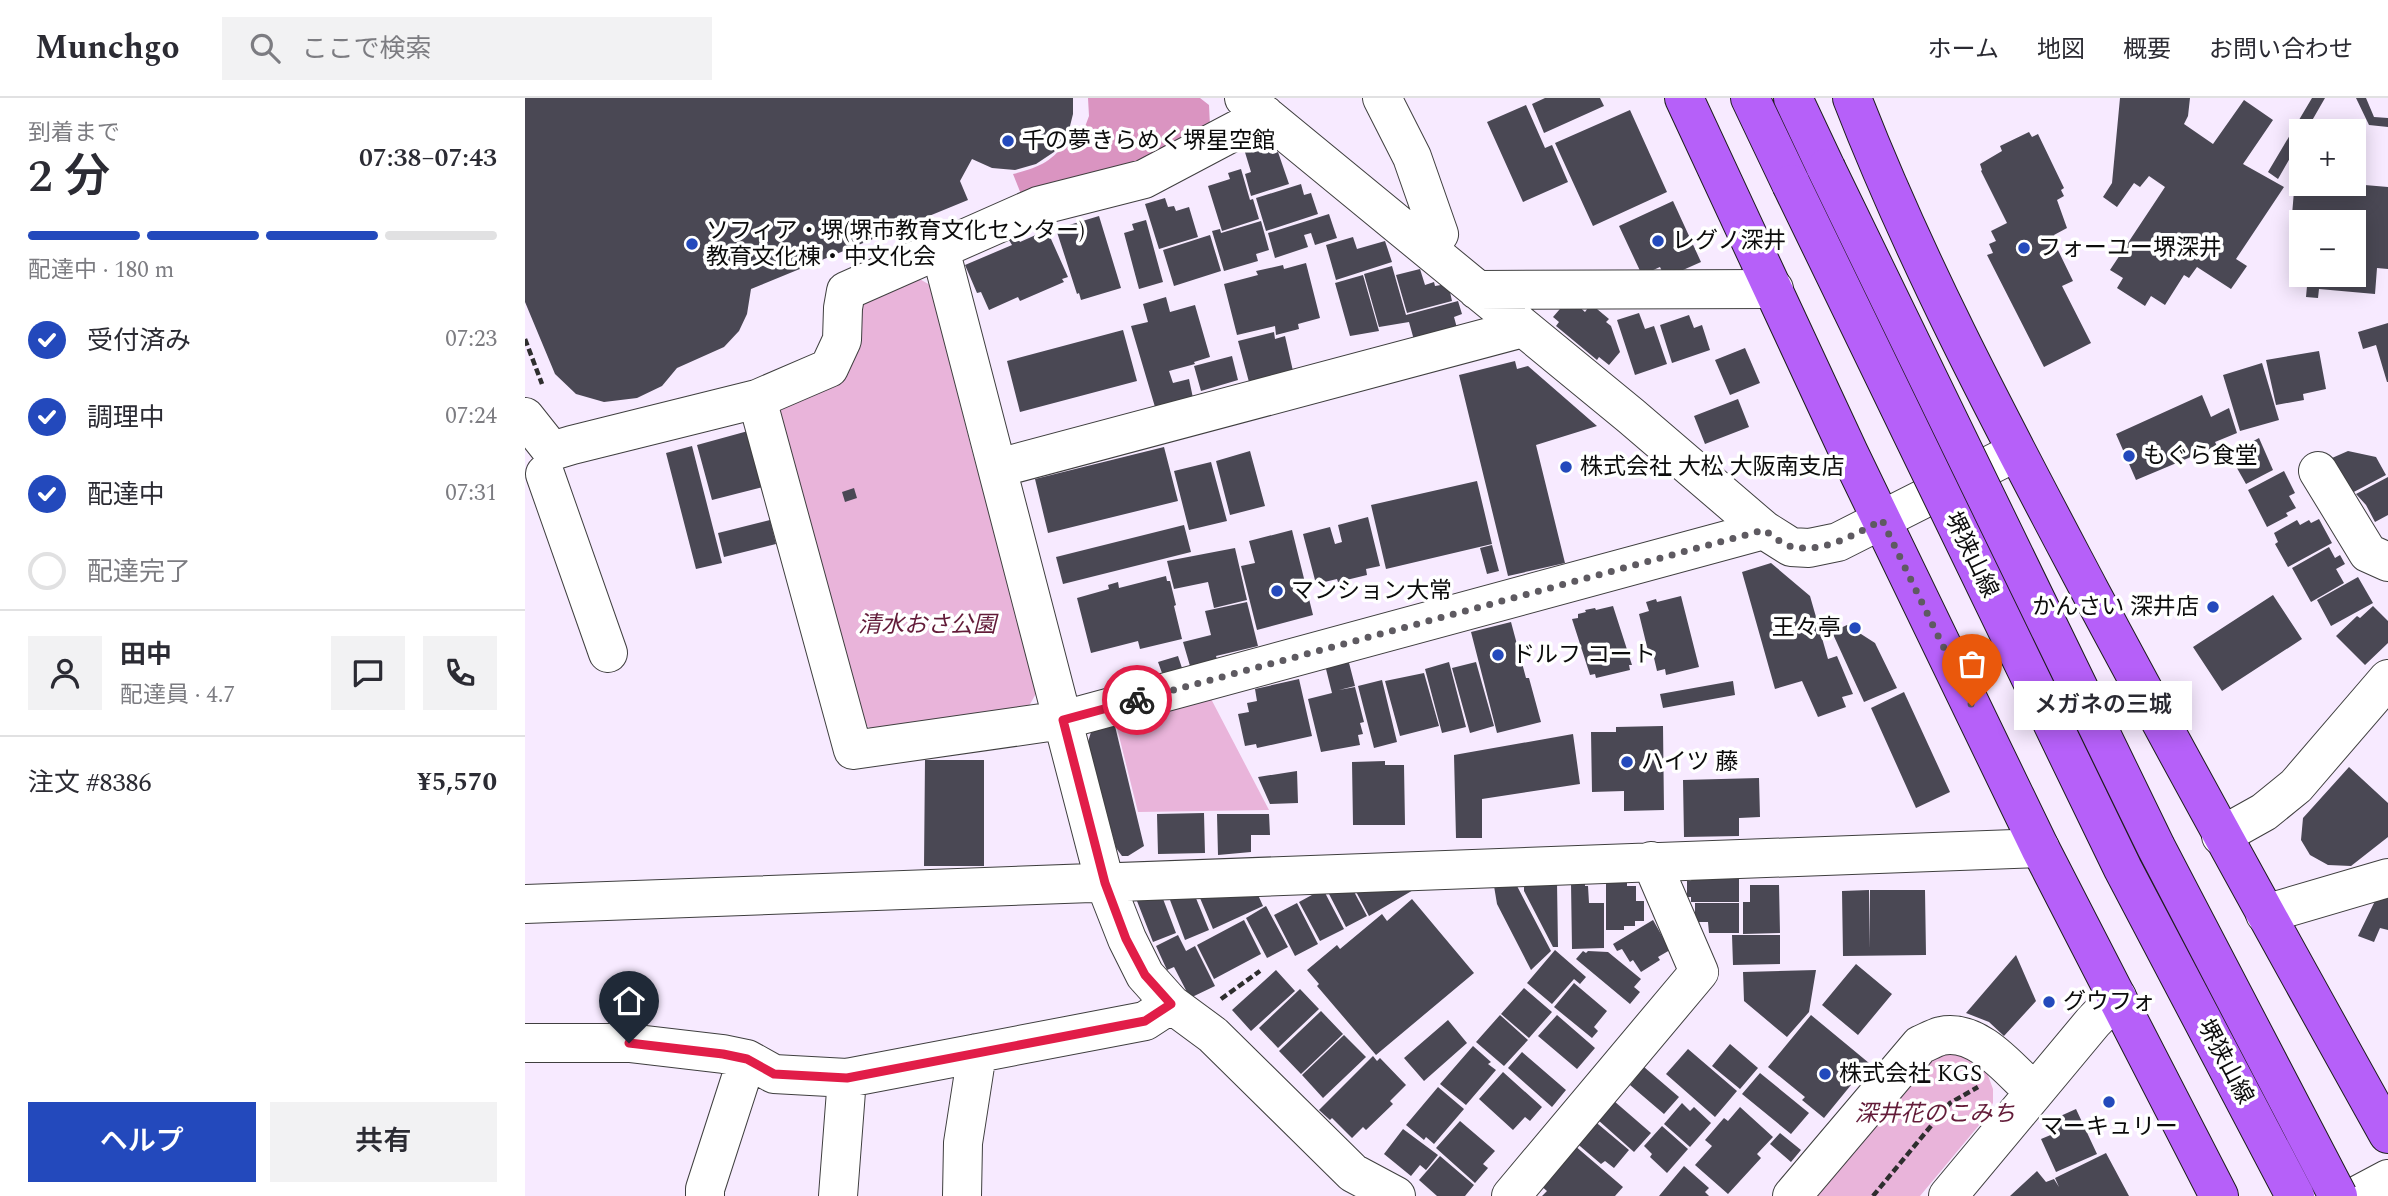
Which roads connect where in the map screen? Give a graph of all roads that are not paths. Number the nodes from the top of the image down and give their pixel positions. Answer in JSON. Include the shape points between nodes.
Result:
{"nodes":[{"id":1,"x":1382,"y":98,"type":"edge"},
{"id":2,"x":1683,"y":98,"type":"edge"},
{"id":3,"x":1750,"y":98,"type":"edge"},
{"id":4,"x":1793,"y":98,"type":"edge"},
{"id":5,"x":1852,"y":98,"type":"edge"},
{"id":6,"x":1254,"y":106,"type":"edge"},
{"id":7,"x":940,"y":249,"type":"junction"},
{"id":8,"x":1428,"y":249,"type":"junction"},
{"id":9,"x":1774,"y":289,"type":"junction"},
{"id":10,"x":1478,"y":290,"type":"junction"},
{"id":11,"x":1523,"y":328,"type":"junction"},
{"id":12,"x":757,"y":399,"type":"junction"},
{"id":13,"x":525,"y":417,"type":"edge"},
{"id":14,"x":2016,"y":452,"type":"junction"},
{"id":15,"x":541,"y":468,"type":"edge"},
{"id":16,"x":998,"y":468,"type":"junction"},
{"id":17,"x":2318,"y":471,"type":"dead end"},
{"id":18,"x":1882,"y":520,"type":"junction"},
{"id":19,"x":1764,"y":530,"type":"junction"},
{"id":20,"x":2388,"y":562,"type":"edge"},
{"id":21,"x":608,"y":653,"type":"dead end"},
{"id":22,"x":2388,"y":679,"type":"edge"},
{"id":23,"x":1063,"y":720,"type":"junction"},
{"id":24,"x":2221,"y":836,"type":"junction"},
{"id":25,"x":2040,"y":848,"type":"junction"},
{"id":26,"x":1651,"y":861,"type":"junction"},
{"id":27,"x":2388,"y":878,"type":"edge"},
{"id":28,"x":1105,"y":883,"type":"junction"},
{"id":29,"x":525,"y":904,"type":"edge"},
{"id":30,"x":2265,"y":914,"type":"junction"},
{"id":31,"x":2117,"y":998,"type":"junction"},
{"id":32,"x":1171,"y":1004,"type":"junction"},
{"id":33,"x":525,"y":1043,"type":"edge"},
{"id":34,"x":977,"y":1053,"type":"junction"},
{"id":35,"x":735,"y":1057,"type":"junction"},
{"id":36,"x":847,"y":1078,"type":"junction"},
{"id":37,"x":2034,"y":1092,"type":"junction"},
{"id":38,"x":2388,"y":1134,"type":"edge"},
{"id":39,"x":2388,"y":1179,"type":"edge"},
{"id":40,"x":1386,"y":1194,"type":"edge"},
{"id":41,"x":705,"y":1196,"type":"edge"},
{"id":42,"x":838,"y":1196,"type":"edge"},
{"id":43,"x":962,"y":1196,"type":"edge"},
{"id":44,"x":1511,"y":1196,"type":"edge"},
{"id":45,"x":1792,"y":1196,"type":"edge"},
{"id":46,"x":1948,"y":1196,"type":"edge"},
{"id":47,"x":2219,"y":1196,"type":"edge"},
{"id":48,"x":2295,"y":1196,"type":"edge"},
{"id":49,"x":2339,"y":1196,"type":"edge"},
{"id":50,"x":2356,"y":1196,"type":"edge"}],
"edges":[{"from":1,"to":8,"type":"street","via":[[1412,158],[1439,234]]},
{"from":2,"to":9,"type":"main road"},
{"from":3,"to":48,"type":"main road","name":"堺狭山線","bridge":true,"via":[[2123,869]]},
{"from":4,"to":49,"type":"main road","name":"堺狭山線","bridge":true,"via":[[2155,847]]},
{"from":5,"to":14,"type":"main road","via":[[1885,183]]},
{"from":6,"to":7,"type":"street","via":[[1144,179],[1038,206]]},
{"from":6,"to":8,"type":"street"},
{"from":7,"to":12,"type":"street","via":[[846,291],[842,340],[829,368]]},
{"from":7,"to":16,"type":"street"},
{"from":8,"to":10,"type":"street"},
{"from":9,"to":10,"type":"street"},
{"from":9,"to":18,"type":"main road"},
{"from":10,"to":11,"type":"street"},
{"from":11,"to":16,"type":"street"},
{"from":11,"to":19,"type":"street"},
{"from":12,"to":15,"type":"street","via":[[572,444]]},
{"from":12,"to":23,"type":"street","via":[[853,751]]},
{"from":13,"to":15,"type":"street"},
{"from":14,"to":18,"type":"street"},
{"from":14,"to":24,"type":"main road"},
{"from":15,"to":21,"type":"street"},
{"from":16,"to":23,"type":"street"},
{"from":17,"to":20,"type":"street","via":[[2368,553]]},
{"from":18,"to":19,"type":"street","via":[[1838,542],[1809,548],[1791,547]]},
{"from":18,"to":25,"type":"main road"},
{"from":19,"to":23,"type":"street"},
{"from":22,"to":24,"type":"street","via":[[2296,786],[2264,812]]},
{"from":23,"to":28,"type":"street"},
{"from":24,"to":30,"type":"main road"},
{"from":25,"to":26,"type":"street"},
{"from":25,"to":31,"type":"main road"},
{"from":26,"to":28,"type":"street"},
{"from":26,"to":44,"type":"street","via":[[1699,972]]},
{"from":27,"to":30,"type":"street"},
{"from":28,"to":29,"type":"street"},
{"from":28,"to":32,"type":"street","via":[[1145,975]]},
{"from":30,"to":38,"type":"main road"},
{"from":31,"to":37,"type":"street"},
{"from":31,"to":47,"type":"main road"},
{"from":32,"to":34,"type":"street","via":[[1145,1021]]},
{"from":32,"to":40,"type":"street","via":[[1213,1035],[1353,1173]]},
{"from":33,"to":35,"type":"street","via":[[629,1043]]},
{"from":34,"to":36,"type":"street"},
{"from":34,"to":43,"type":"street","via":[[963,1143]]},
{"from":35,"to":36,"type":"street","via":[[774,1074]]},
{"from":35,"to":41,"type":"street"},
{"from":36,"to":42,"type":"street"},
{"from":37,"to":45,"type":"street","via":[[1970,1038],[1943,1036],[1920,1045]]},
{"from":37,"to":46,"type":"street"},
{"from":39,"to":50,"type":"street"}]}
